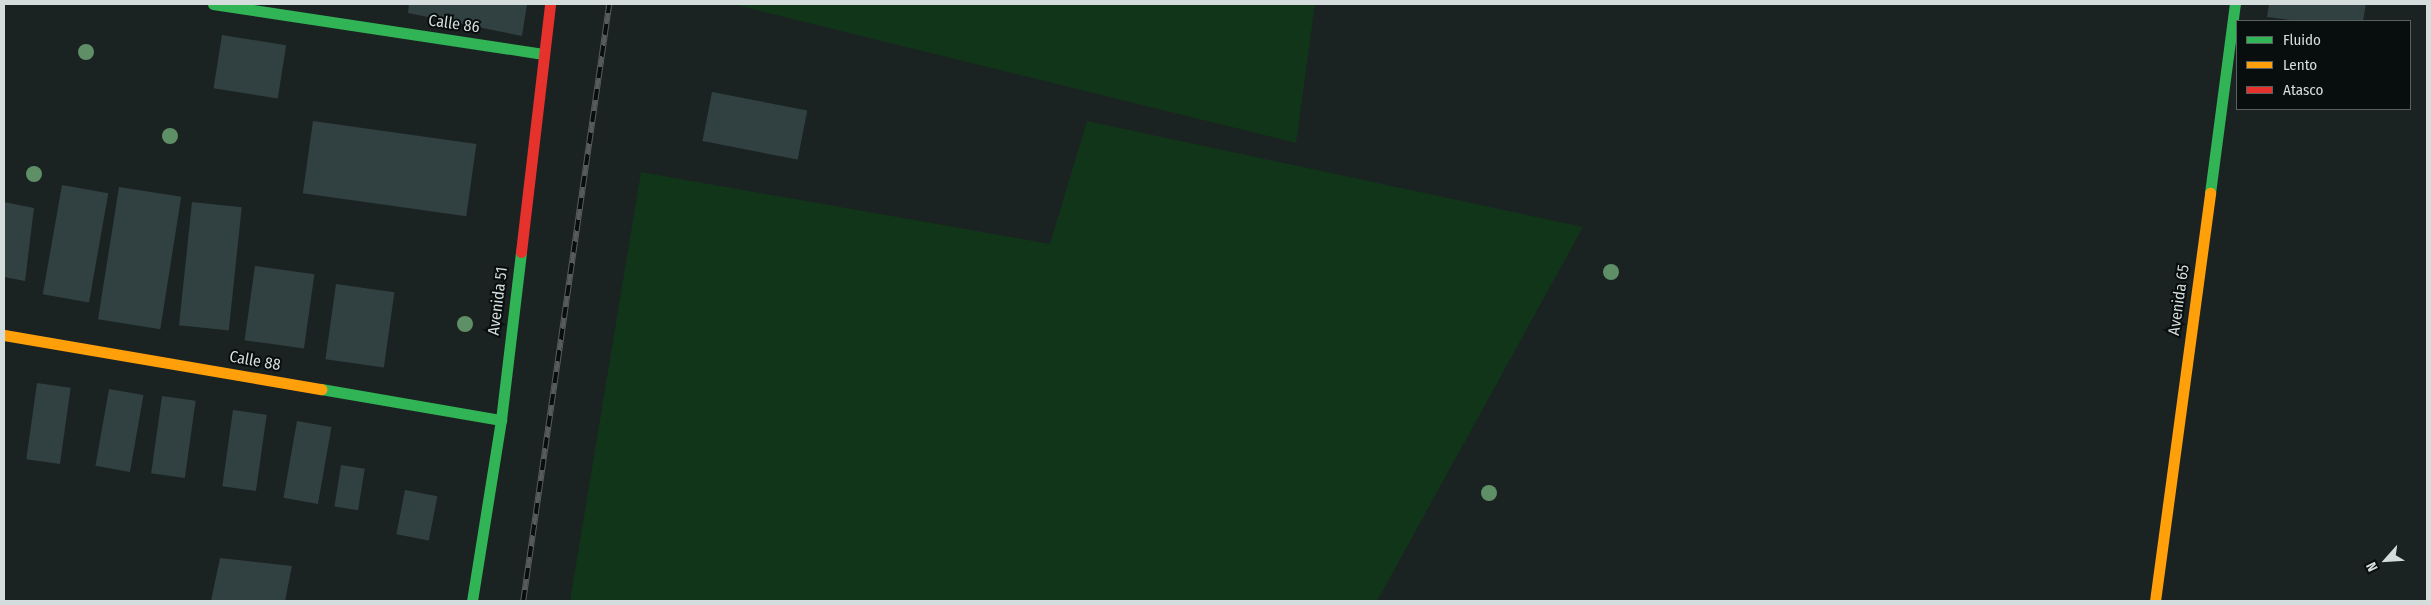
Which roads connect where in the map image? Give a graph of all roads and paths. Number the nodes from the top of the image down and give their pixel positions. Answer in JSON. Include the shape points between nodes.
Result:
{"nodes":[{"id":1,"x":213,"y":4,"type":"edge"},
{"id":2,"x":550,"y":4,"type":"edge"},
{"id":3,"x":2235,"y":4,"type":"edge"},
{"id":4,"x":543,"y":54,"type":"junction"},
{"id":5,"x":4,"y":335,"type":"edge"},
{"id":6,"x":501,"y":420,"type":"junction"},
{"id":7,"x":472,"y":601,"type":"edge"},
{"id":8,"x":2156,"y":601,"type":"edge"}],
"edges":[{"from":1,"to":4,"type":"street","name":"Calle 86"},
{"from":2,"to":4,"type":"street","name":"Avenida 51"},
{"from":3,"to":8,"type":"street","name":"Avenida 65"},
{"from":4,"to":6,"type":"street","name":"Avenida 51"},
{"from":5,"to":6,"type":"street","name":"Calle 88"},
{"from":6,"to":7,"type":"street","name":"Avenida 51"}]}
